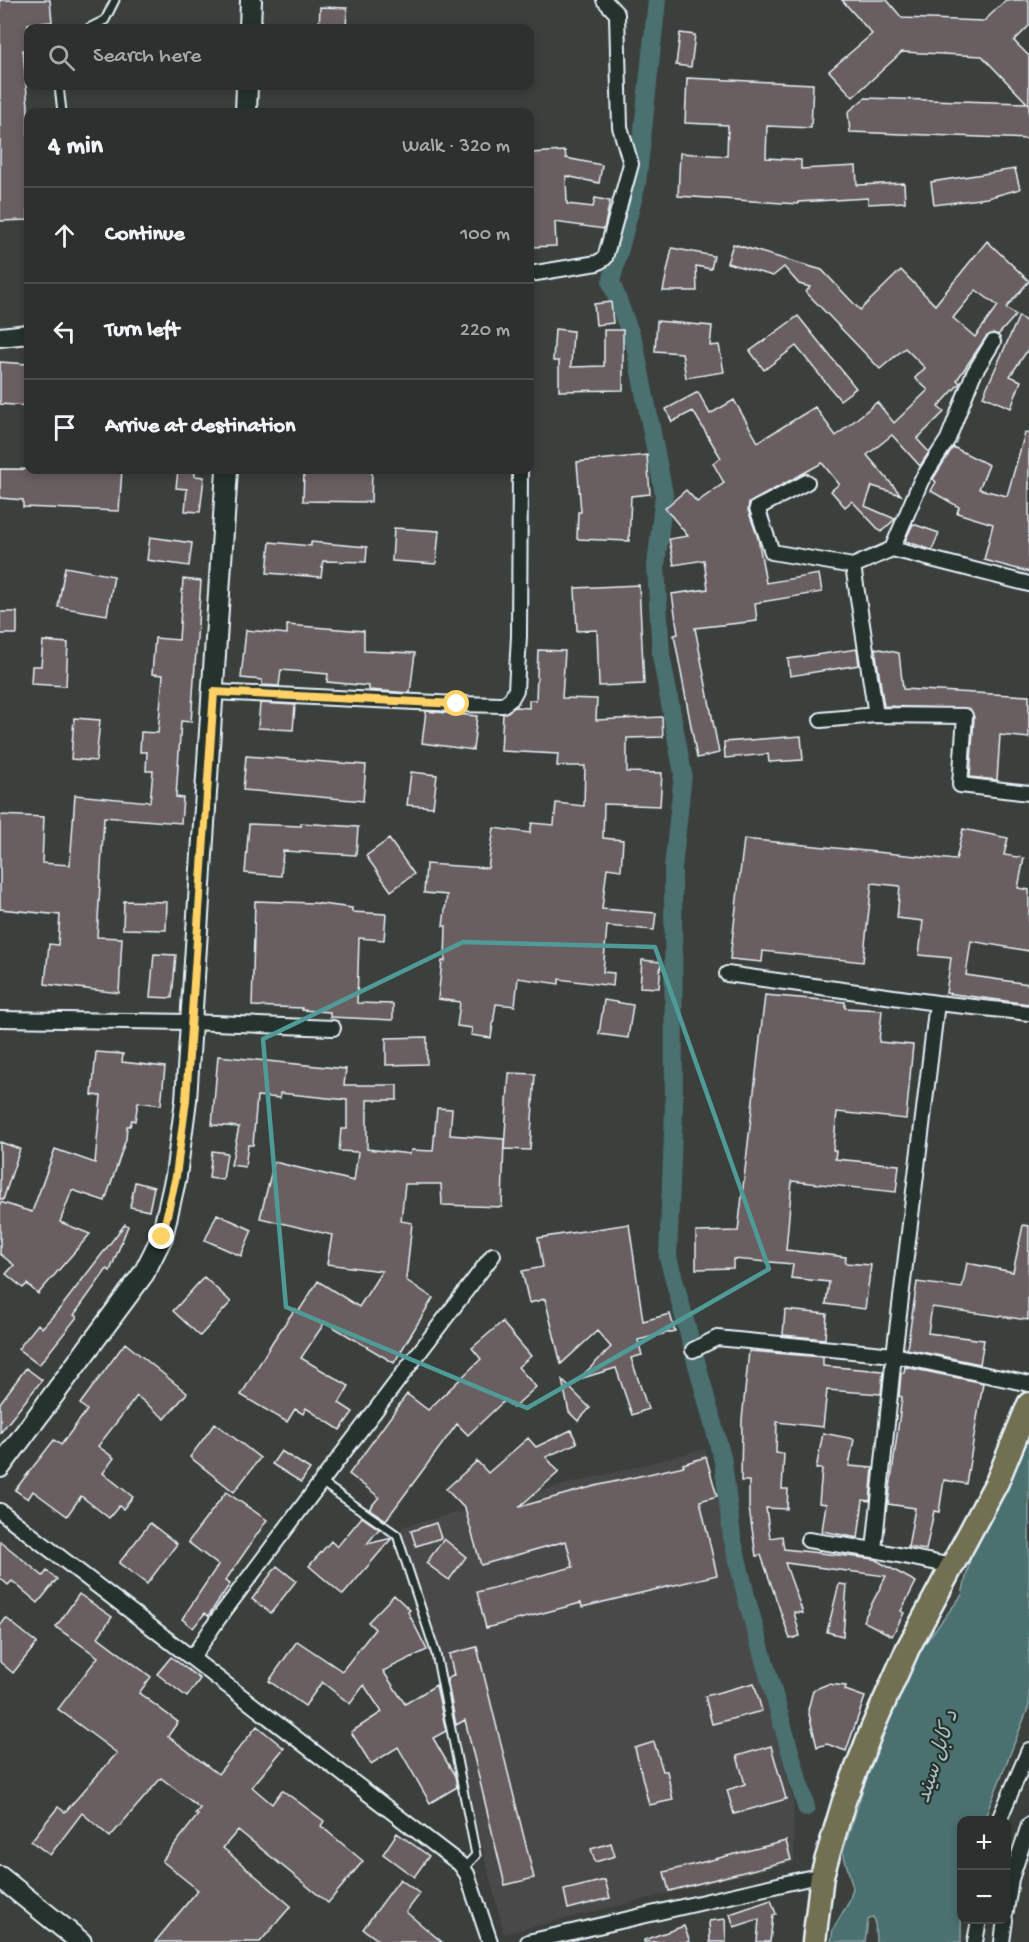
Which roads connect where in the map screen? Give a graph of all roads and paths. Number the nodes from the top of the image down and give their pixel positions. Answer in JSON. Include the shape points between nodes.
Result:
{"nodes":[{"id":1,"x":115,"y":0,"type":"edge"},
{"id":2,"x":251,"y":0,"type":"edge"},
{"id":3,"x":604,"y":0,"type":"edge"},
{"id":4,"x":97,"y":24,"type":"edge"},
{"id":5,"x":249,"y":24,"type":"edge"},
{"id":6,"x":59,"y":90,"type":"edge"},
{"id":7,"x":247,"y":90,"type":"edge"},
{"id":8,"x":62,"y":108,"type":"edge"},
{"id":9,"x":246,"y":108,"type":"edge"},
{"id":10,"x":534,"y":273,"type":"edge"},
{"id":11,"x":24,"y":334,"type":"edge"},
{"id":12,"x":0,"y":337,"type":"edge"},
{"id":13,"x":993,"y":342,"type":"dead end"},
{"id":14,"x":227,"y":474,"type":"edge"},
{"id":15,"x":520,"y":474,"type":"edge"},
{"id":16,"x":807,"y":482,"type":"dead end"},
{"id":17,"x":892,"y":549,"type":"junction"},
{"id":18,"x":853,"y":566,"type":"junction"},
{"id":19,"x":1029,"y":584,"type":"edge"},
{"id":20,"x":214,"y":692,"type":"junction"},
{"id":21,"x":876,"y":715,"type":"junction"},
{"id":22,"x":821,"y":720,"type":"dead end"},
{"id":23,"x":1029,"y":793,"type":"edge"},
{"id":24,"x":727,"y":974,"type":"dead end"},
{"id":25,"x":937,"y":1003,"type":"junction"},
{"id":26,"x":1029,"y":1013,"type":"edge"},
{"id":27,"x":0,"y":1019,"type":"edge"},
{"id":28,"x":190,"y":1022,"type":"junction"},
{"id":29,"x":333,"y":1028,"type":"dead end"},
{"id":30,"x":493,"y":1255,"type":"dead end"},
{"id":31,"x":693,"y":1350,"type":"dead end"},
{"id":32,"x":894,"y":1355,"type":"junction"},
{"id":33,"x":1029,"y":1384,"type":"edge"},
{"id":34,"x":1029,"y":1404,"type":"edge"},
{"id":35,"x":0,"y":1467,"type":"edge"},
{"id":36,"x":321,"y":1482,"type":"junction"},
{"id":37,"x":0,"y":1511,"type":"edge"},
{"id":38,"x":808,"y":1540,"type":"dead end"},
{"id":39,"x":874,"y":1550,"type":"junction"},
{"id":40,"x":952,"y":1566,"type":"junction"},
{"id":41,"x":192,"y":1658,"type":"junction"},
{"id":42,"x":1029,"y":1750,"type":"edge"},
{"id":43,"x":1001,"y":1816,"type":"edge"},
{"id":44,"x":1029,"y":1825,"type":"edge"},
{"id":45,"x":463,"y":1869,"type":"junction"},
{"id":46,"x":822,"y":1875,"type":"junction"},
{"id":47,"x":0,"y":1876,"type":"edge"},
{"id":48,"x":1011,"y":1879,"type":"edge"},
{"id":49,"x":978,"y":1924,"type":"edge"},
{"id":50,"x":1004,"y":1924,"type":"edge"},
{"id":51,"x":81,"y":1942,"type":"edge"},
{"id":52,"x":490,"y":1942,"type":"edge"},
{"id":53,"x":528,"y":1942,"type":"edge"},
{"id":54,"x":814,"y":1942,"type":"edge"},
{"id":55,"x":975,"y":1942,"type":"edge"},
{"id":56,"x":1002,"y":1942,"type":"edge"}],
"edges":[{"from":1,"to":4,"type":"lane","via":[[105,20]]},
{"from":2,"to":5,"type":"main road"},
{"from":3,"to":10,"type":"street","via":[[617,14],[620,127],[631,164],[628,179],[605,258],[597,263]]},
{"from":6,"to":8,"type":"lane"},
{"from":7,"to":9,"type":"main road"},
{"from":11,"to":12,"type":"street"},
{"from":13,"to":17,"type":"street","via":[[973,375],[948,439],[921,481]]},
{"from":14,"to":20,"type":"main road"},
{"from":15,"to":20,"type":"street","via":[[516,690],[503,705]]},
{"from":16,"to":18,"type":"street","via":[[757,508],[772,552]]},
{"from":17,"to":18,"type":"street"},
{"from":17,"to":19,"type":"street"},
{"from":18,"to":21,"type":"street"},
{"from":20,"to":28,"type":"main road"},
{"from":21,"to":22,"type":"street"},
{"from":21,"to":23,"type":"street","via":[[965,716],[960,785]]},
{"from":24,"to":25,"type":"street"},
{"from":25,"to":26,"type":"street"},
{"from":25,"to":32,"type":"street"},
{"from":27,"to":28,"type":"street"},
{"from":28,"to":29,"type":"street"},
{"from":28,"to":35,"type":"main road","via":[[186,1100],[176,1176],[162,1237],[144,1273]]},
{"from":30,"to":36,"type":"street"},
{"from":31,"to":32,"type":"street","via":[[717,1338]]},
{"from":32,"to":33,"type":"street"},
{"from":32,"to":39,"type":"street"},
{"from":34,"to":40,"type":"main road","via":[[997,1482]]},
{"from":36,"to":41,"type":"street"},
{"from":36,"to":45,"type":"lane","via":[[397,1535],[436,1654],[465,1797],[476,1855]]},
{"from":37,"to":41,"type":"street"},
{"from":38,"to":39,"type":"street"},
{"from":39,"to":40,"type":"street"},
{"from":40,"to":46,"type":"main road","via":[[908,1648],[872,1729],[844,1801]]},
{"from":41,"to":45,"type":"street"},
{"from":42,"to":43,"type":"street"},
{"from":44,"to":48,"type":"street"},
{"from":45,"to":52,"type":"street"},
{"from":46,"to":53,"type":"street"},
{"from":46,"to":54,"type":"main road"},
{"from":47,"to":51,"type":"main road"},
{"from":49,"to":55,"type":"street"},
{"from":50,"to":56,"type":"street"}]}
